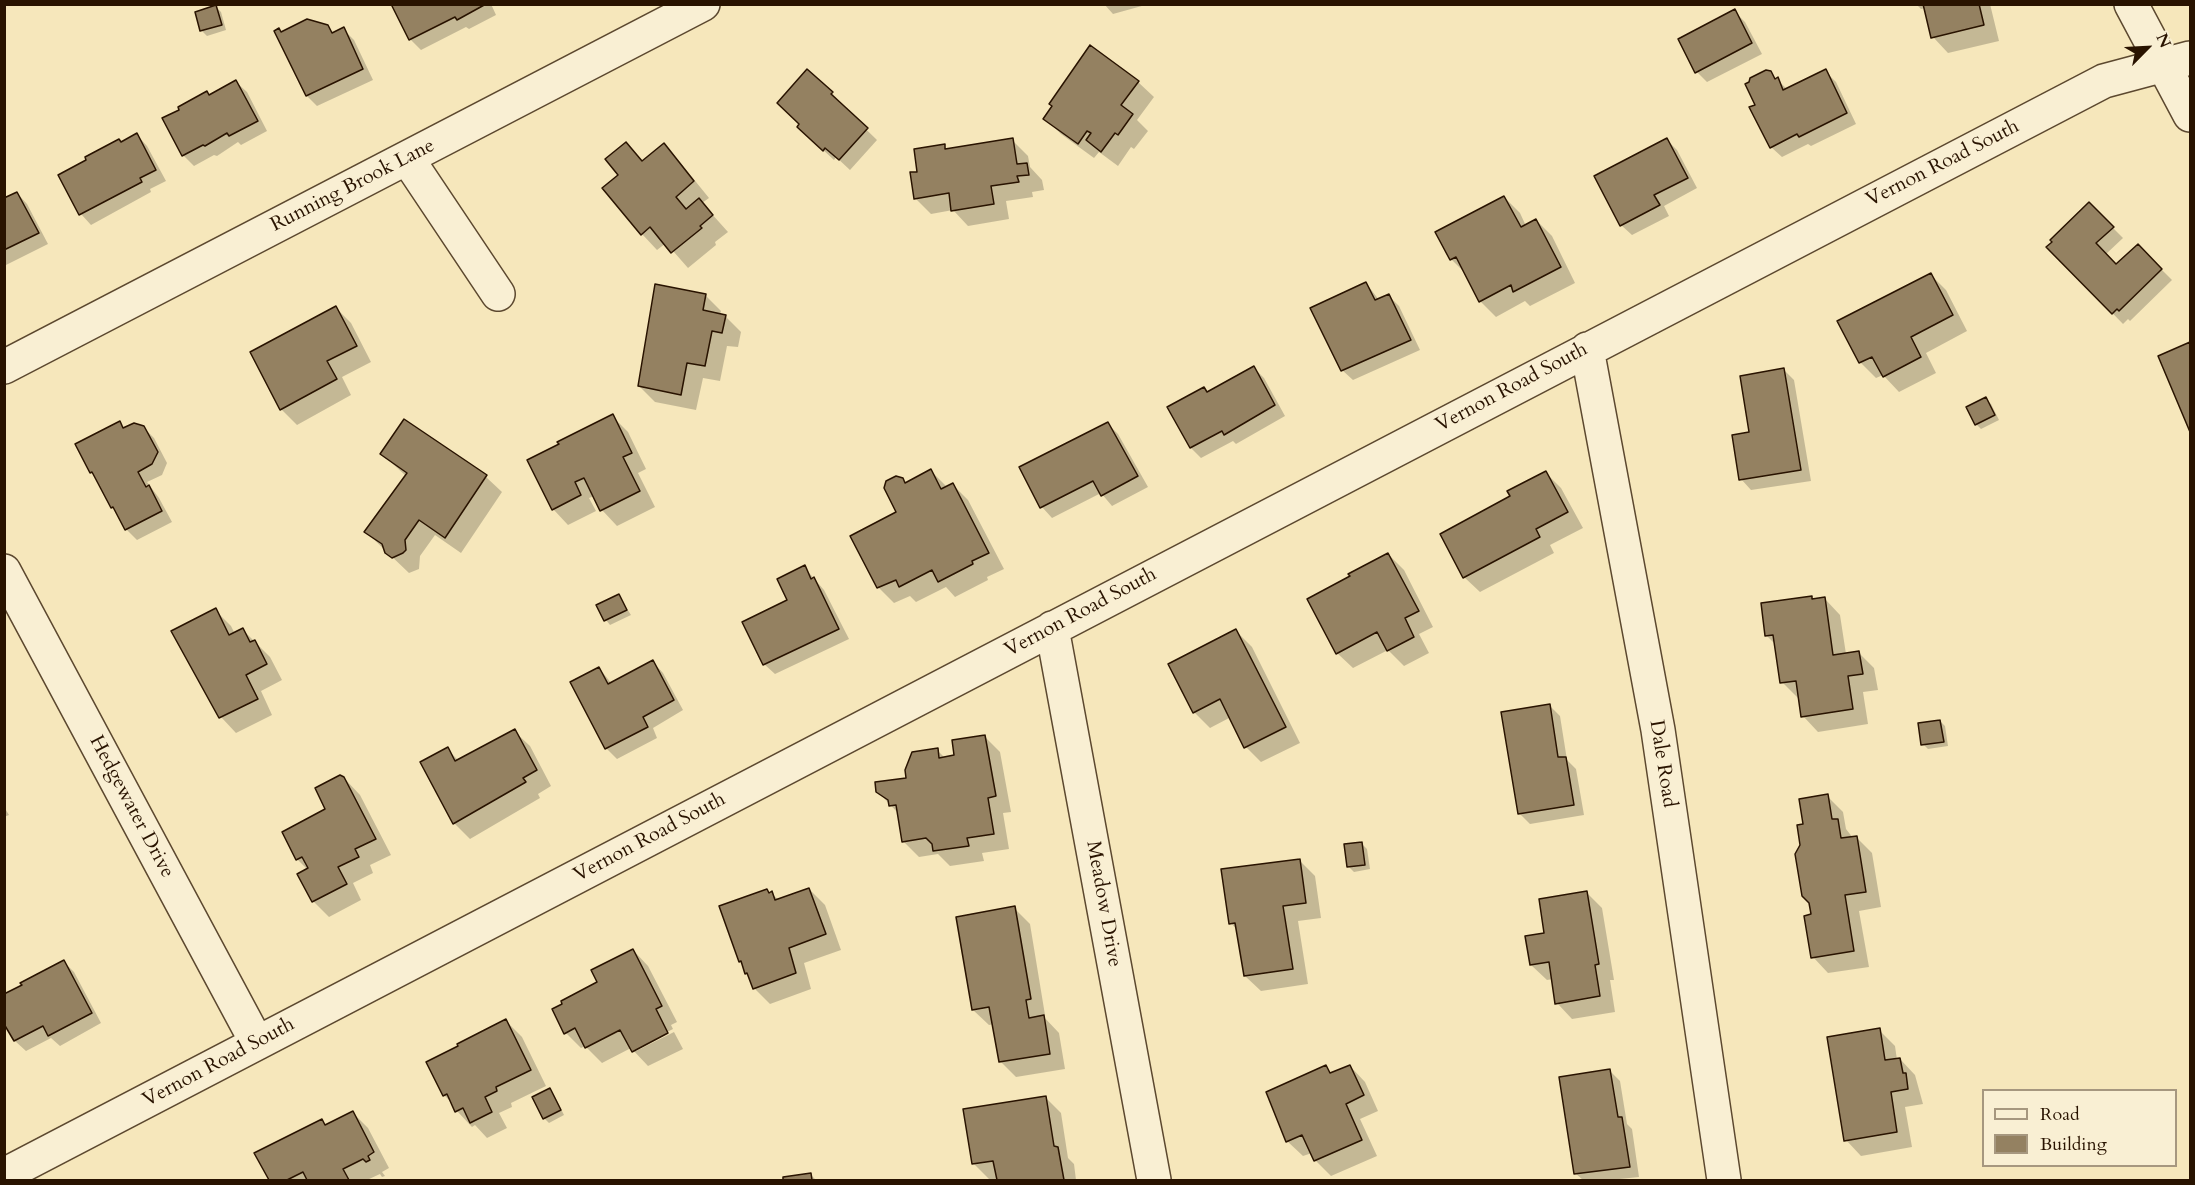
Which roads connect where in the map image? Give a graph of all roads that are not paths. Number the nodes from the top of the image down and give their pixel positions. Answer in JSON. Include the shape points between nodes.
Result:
{"nodes":[{"id":1,"x":703,"y":4,"type":"edge"},
{"id":2,"x":2131,"y":4,"type":"edge"},
{"id":3,"x":2177,"y":61,"type":"edge"},
{"id":4,"x":2190,"y":115,"type":"edge"},
{"id":5,"x":407,"y":158,"type":"junction"},
{"id":6,"x":498,"y":294,"type":"dead end"},
{"id":7,"x":1587,"y":350,"type":"junction"},
{"id":8,"x":4,"y":367,"type":"edge"},
{"id":9,"x":4,"y":571,"type":"edge"},
{"id":10,"x":1052,"y":628,"type":"junction"},
{"id":11,"x":257,"y":1043,"type":"junction"},
{"id":12,"x":4,"y":1175,"type":"edge"},
{"id":13,"x":1154,"y":1180,"type":"edge"},
{"id":14,"x":1724,"y":1180,"type":"edge"}],
"edges":[{"from":1,"to":5,"type":"street","name":"Running Brook Lane"},
{"from":2,"to":3,"type":"street"},
{"from":3,"to":4,"type":"street"},
{"from":3,"to":7,"type":"street","name":"Vernon Road South","via":[[2104,81]]},
{"from":5,"to":6,"type":"street"},
{"from":5,"to":8,"type":"street","name":"Running Brook Lane"},
{"from":7,"to":10,"type":"street","name":"Vernon Road South"},
{"from":7,"to":14,"type":"street","name":"Dale Road","via":[[1658,730]]},
{"from":9,"to":11,"type":"street","name":"Hedgewater Drive"},
{"from":10,"to":11,"type":"street","name":"Vernon Road South"},
{"from":10,"to":13,"type":"street","name":"Meadow Drive"},
{"from":11,"to":12,"type":"street","name":"Vernon Road South"}]}
